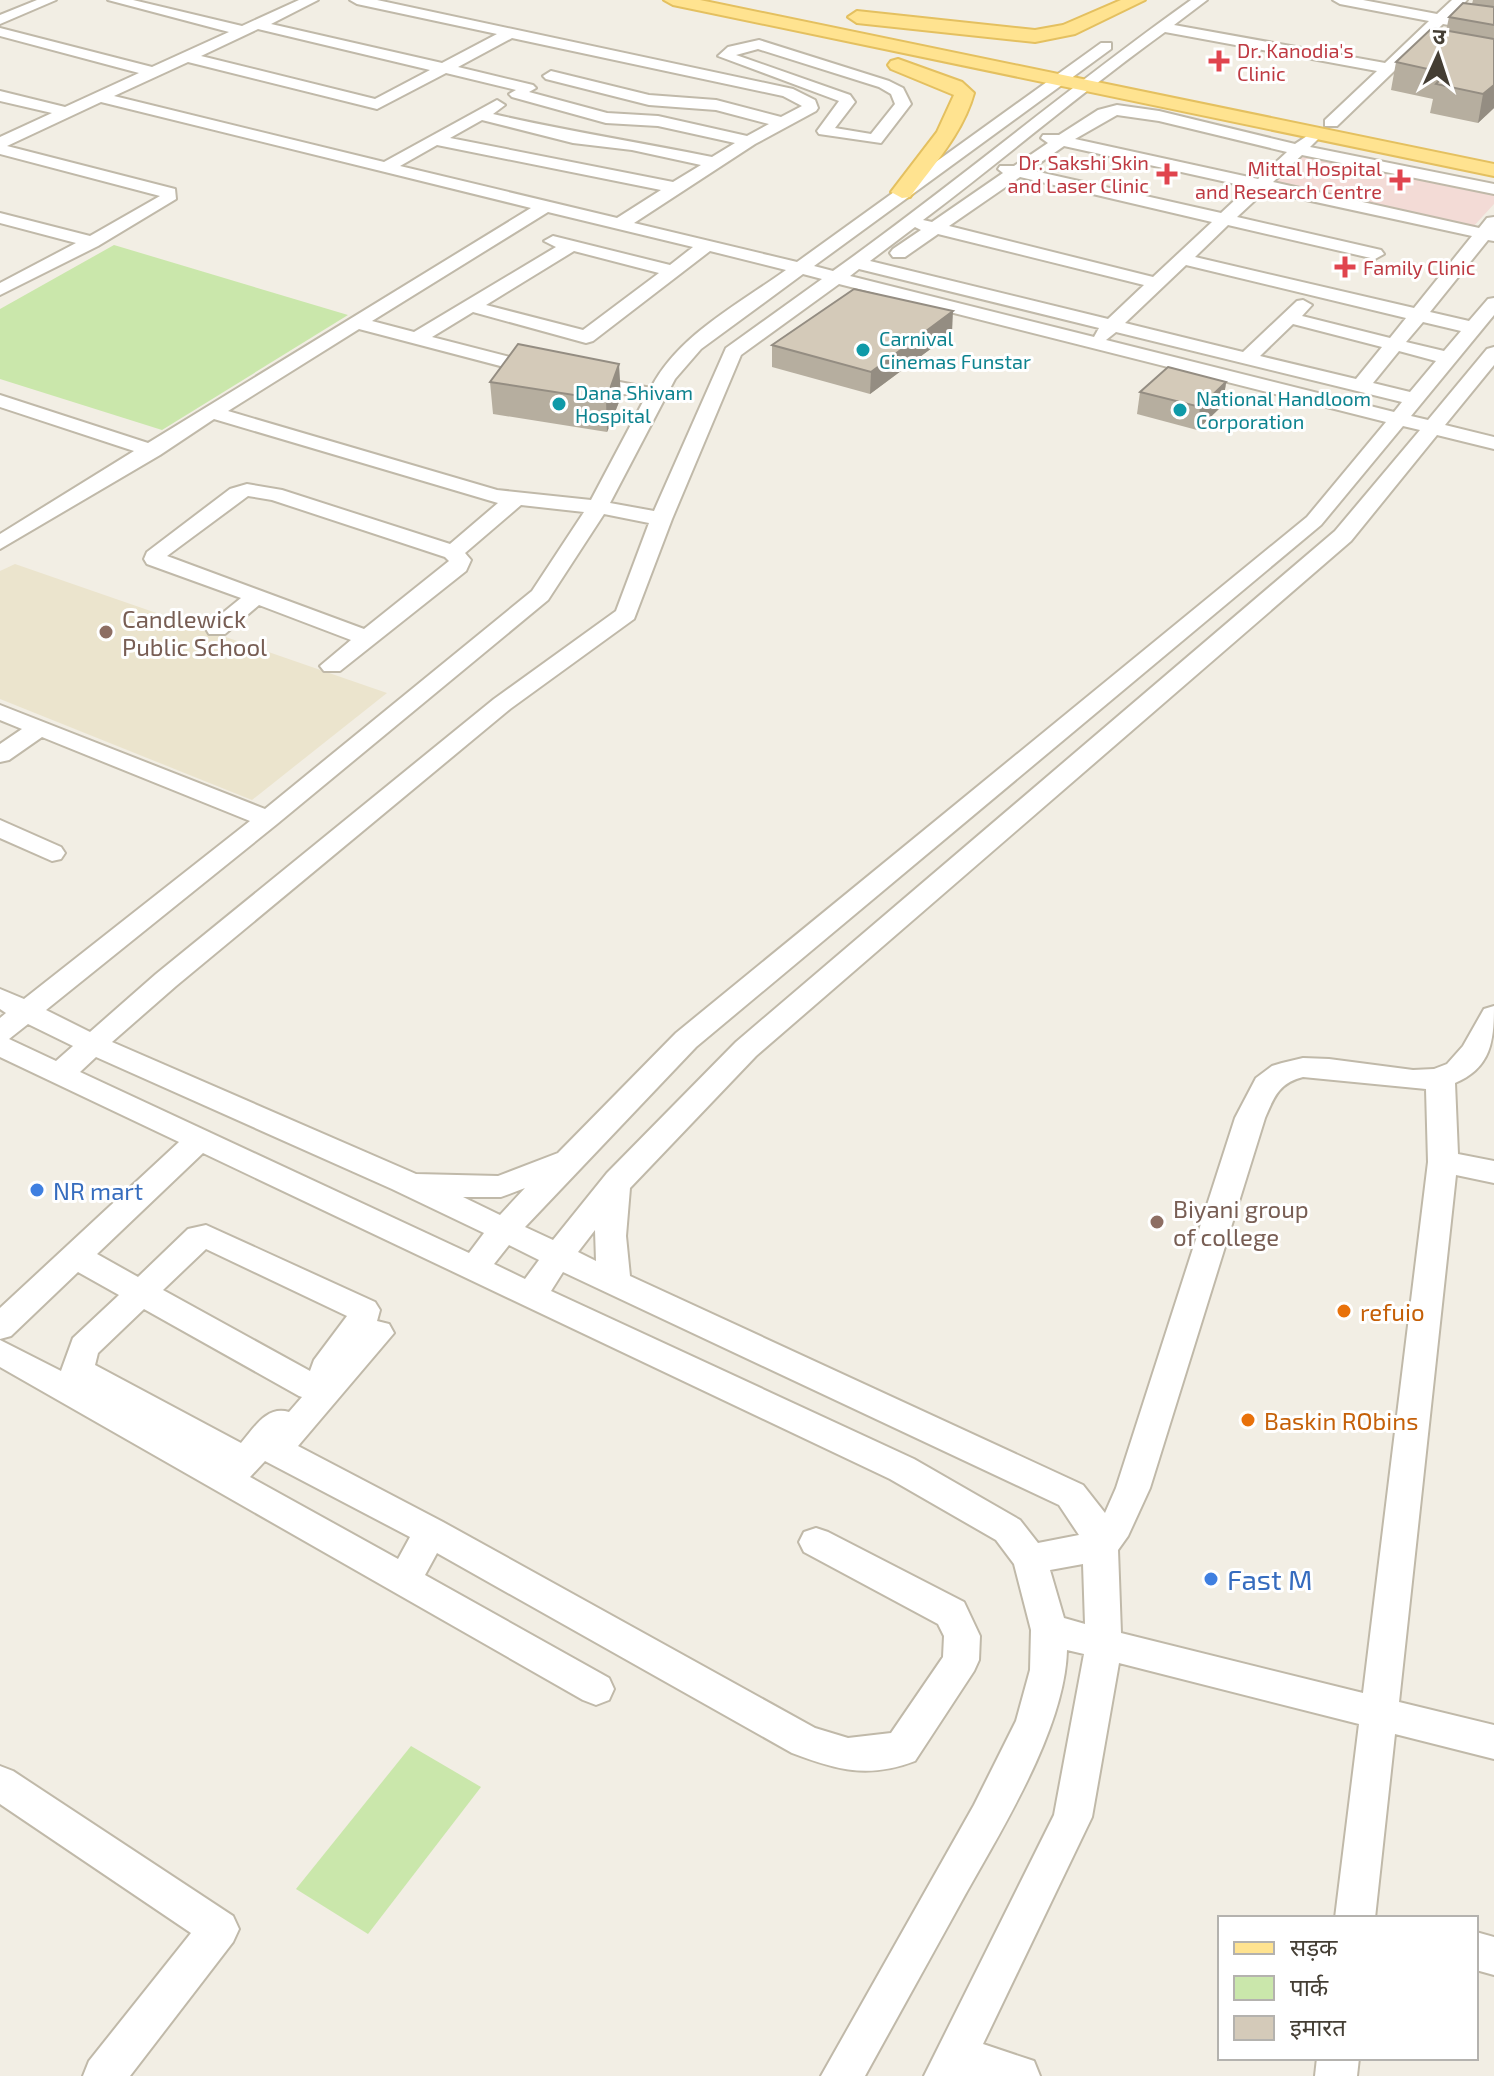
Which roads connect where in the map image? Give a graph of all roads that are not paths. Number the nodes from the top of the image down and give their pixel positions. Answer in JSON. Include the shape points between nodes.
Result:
{"nodes":[{"id":1,"x":49,"y":0,"type":"edge"},
{"id":2,"x":115,"y":0,"type":"edge"},
{"id":3,"x":311,"y":0,"type":"edge"},
{"id":4,"x":357,"y":0,"type":"edge"},
{"id":5,"x":673,"y":0,"type":"edge"},
{"id":6,"x":737,"y":0,"type":"edge"},
{"id":7,"x":1136,"y":0,"type":"edge"},
{"id":8,"x":1168,"y":0,"type":"edge"},
{"id":9,"x":1200,"y":0,"type":"edge"},
{"id":10,"x":1340,"y":0,"type":"edge"},
{"id":11,"x":1460,"y":0,"type":"edge"},
{"id":12,"x":779,"y":15,"type":"junction"},
{"id":13,"x":1440,"y":19,"type":"junction"},
{"id":14,"x":0,"y":20,"type":"edge"},
{"id":15,"x":1160,"y":27,"type":"junction"},
{"id":16,"x":251,"y":28,"type":"junction"},
{"id":17,"x":1494,"y":29,"type":"edge"},
{"id":18,"x":0,"y":32,"type":"edge"},
{"id":19,"x":510,"y":33,"type":"junction"},
{"id":20,"x":34,"y":41,"type":"junction"},
{"id":21,"x":11,"y":51,"type":"dead end"},
{"id":22,"x":593,"y":51,"type":"junction"},
{"id":23,"x":186,"y":57,"type":"junction"},
{"id":24,"x":1388,"y":68,"type":"junction"},
{"id":25,"x":444,"y":69,"type":"junction"},
{"id":26,"x":154,"y":72,"type":"junction"},
{"id":27,"x":551,"y":76,"type":"junction"},
{"id":28,"x":1079,"y":77,"type":"junction"},
{"id":29,"x":523,"y":91,"type":"junction"},
{"id":30,"x":831,"y":91,"type":"junction"},
{"id":31,"x":0,"y":96,"type":"edge"},
{"id":32,"x":99,"y":97,"type":"junction"},
{"id":33,"x":806,"y":101,"type":"junction"},
{"id":34,"x":847,"y":102,"type":"junction"},
{"id":35,"x":68,"y":112,"type":"junction"},
{"id":36,"x":480,"y":115,"type":"junction"},
{"id":37,"x":785,"y":123,"type":"junction"},
{"id":38,"x":1324,"y":128,"type":"junction"},
{"id":39,"x":1028,"y":133,"type":"junction"},
{"id":40,"x":436,"y":140,"type":"junction"},
{"id":41,"x":749,"y":141,"type":"junction"},
{"id":42,"x":1061,"y":141,"type":"junction"},
{"id":43,"x":0,"y":146,"type":"edge"},
{"id":44,"x":1299,"y":150,"type":"junction"},
{"id":45,"x":1494,"y":156,"type":"edge"},
{"id":46,"x":716,"y":163,"type":"junction"},
{"id":47,"x":985,"y":163,"type":"junction"},
{"id":48,"x":386,"y":167,"type":"junction"},
{"id":49,"x":1494,"y":170,"type":"edge"},
{"id":50,"x":1016,"y":172,"type":"junction"},
{"id":51,"x":1261,"y":186,"type":"junction"},
{"id":52,"x":676,"y":188,"type":"junction"},
{"id":53,"x":1494,"y":189,"type":"edge"},
{"id":54,"x":902,"y":192,"type":"junction"},
{"id":55,"x":545,"y":206,"type":"junction"},
{"id":56,"x":0,"y":218,"type":"edge"},
{"id":57,"x":1223,"y":221,"type":"junction"},
{"id":58,"x":909,"y":222,"type":"junction"},
{"id":59,"x":620,"y":224,"type":"junction"},
{"id":60,"x":934,"y":228,"type":"junction"},
{"id":61,"x":1491,"y":231,"type":"edge"},
{"id":62,"x":546,"y":239,"type":"dead end"},
{"id":63,"x":92,"y":242,"type":"junction"},
{"id":64,"x":835,"y":242,"type":"junction"},
{"id":65,"x":572,"y":245,"type":"junction"},
{"id":66,"x":706,"y":246,"type":"junction"},
{"id":67,"x":1375,"y":254,"type":"dead end"},
{"id":68,"x":745,"y":255,"type":"junction"},
{"id":69,"x":1183,"y":259,"type":"junction"},
{"id":70,"x":856,"y":263,"type":"junction"},
{"id":71,"x":880,"y":267,"type":"junction"},
{"id":72,"x":799,"y":268,"type":"junction"},
{"id":73,"x":673,"y":271,"type":"junction"},
{"id":74,"x":836,"y":278,"type":"junction"},
{"id":75,"x":1157,"y":283,"type":"junction"},
{"id":76,"x":0,"y":290,"type":"edge"},
{"id":77,"x":1318,"y":291,"type":"junction"},
{"id":78,"x":755,"y":300,"type":"junction"},
{"id":79,"x":1494,"y":303,"type":"edge"},
{"id":80,"x":470,"y":306,"type":"junction"},
{"id":81,"x":1294,"y":314,"type":"junction"},
{"id":82,"x":1419,"y":315,"type":"junction"},
{"id":83,"x":357,"y":323,"type":"junction"},
{"id":84,"x":1113,"y":325,"type":"junction"},
{"id":85,"x":1473,"y":328,"type":"junction"},
{"id":86,"x":586,"y":337,"type":"junction"},
{"id":87,"x":417,"y":338,"type":"junction"},
{"id":88,"x":1399,"y":339,"type":"junction"},
{"id":89,"x":1094,"y":342,"type":"junction"},
{"id":90,"x":1452,"y":353,"type":"junction"},
{"id":91,"x":1494,"y":353,"type":"edge"},
{"id":92,"x":1247,"y":358,"type":"junction"},
{"id":93,"x":556,"y":362,"type":"junction"},
{"id":94,"x":1361,"y":386,"type":"junction"},
{"id":95,"x":658,"y":395,"type":"junction"},
{"id":96,"x":0,"y":401,"type":"edge"},
{"id":97,"x":1405,"y":409,"type":"junction"},
{"id":98,"x":214,"y":413,"type":"junction"},
{"id":99,"x":1435,"y":429,"type":"junction"},
{"id":100,"x":1494,"y":443,"type":"edge"},
{"id":101,"x":153,"y":451,"type":"junction"},
{"id":102,"x":515,"y":499,"type":"junction"},
{"id":103,"x":598,"y":507,"type":"junction"},
{"id":104,"x":0,"y":515,"type":"edge"},
{"id":105,"x":661,"y":519,"type":"junction"},
{"id":106,"x":29,"y":525,"type":"junction"},
{"id":107,"x":0,"y":543,"type":"edge"},
{"id":108,"x":453,"y":552,"type":"junction"},
{"id":109,"x":256,"y":597,"type":"junction"},
{"id":110,"x":217,"y":629,"type":"dead end"},
{"id":111,"x":367,"y":638,"type":"junction"},
{"id":112,"x":332,"y":666,"type":"dead end"},
{"id":113,"x":0,"y":712,"type":"edge"},
{"id":114,"x":39,"y":728,"type":"junction"},
{"id":115,"x":0,"y":755,"type":"edge"},
{"id":116,"x":268,"y":819,"type":"junction"},
{"id":117,"x":0,"y":828,"type":"edge"},
{"id":118,"x":52,"y":853,"type":"dead end"},
{"id":119,"x":13,"y":1004,"type":"edge"},
{"id":120,"x":1494,"y":1015,"type":"edge"},
{"id":121,"x":0,"y":1032,"type":"edge"},
{"id":122,"x":91,"y":1044,"type":"junction"},
{"id":123,"x":0,"y":1046,"type":"edge"},
{"id":124,"x":1482,"y":1064,"type":"edge"},
{"id":125,"x":58,"y":1075,"type":"junction"},
{"id":126,"x":1440,"y":1077,"type":"junction"},
{"id":127,"x":200,"y":1139,"type":"junction"},
{"id":128,"x":570,"y":1159,"type":"junction"},
{"id":129,"x":1443,"y":1162,"type":"junction"},
{"id":130,"x":1494,"y":1172,"type":"edge"},
{"id":131,"x":403,"y":1181,"type":"junction"},
{"id":132,"x":618,"y":1181,"type":"junction"},
{"id":133,"x":505,"y":1229,"type":"junction"},
{"id":134,"x":559,"y":1254,"type":"junction"},
{"id":135,"x":75,"y":1256,"type":"junction"},
{"id":136,"x":475,"y":1267,"type":"junction"},
{"id":137,"x":615,"y":1282,"type":"junction"},
{"id":138,"x":144,"y":1292,"type":"junction"},
{"id":139,"x":530,"y":1296,"type":"junction"},
{"id":140,"x":0,"y":1327,"type":"edge"},
{"id":141,"x":378,"y":1333,"type":"dead end"},
{"id":142,"x":0,"y":1352,"type":"edge"},
{"id":143,"x":311,"y":1387,"type":"junction"},
{"id":144,"x":247,"y":1470,"type":"junction"},
{"id":145,"x":431,"y":1532,"type":"junction"},
{"id":146,"x":816,"y":1542,"type":"dead end"},
{"id":147,"x":1100,"y":1546,"type":"junction"},
{"id":148,"x":1030,"y":1559,"type":"junction"},
{"id":149,"x":404,"y":1581,"type":"junction"},
{"id":150,"x":1049,"y":1630,"type":"junction"},
{"id":151,"x":1104,"y":1644,"type":"junction"},
{"id":152,"x":596,"y":1689,"type":"dead end"},
{"id":153,"x":1380,"y":1714,"type":"junction"},
{"id":154,"x":1494,"y":1742,"type":"edge"},
{"id":155,"x":0,"y":1783,"type":"edge"},
{"id":156,"x":1359,"y":1916,"type":"edge"},
{"id":157,"x":951,"y":2066,"type":"edge"},
{"id":158,"x":104,"y":2076,"type":"edge"},
{"id":159,"x":842,"y":2076,"type":"edge"},
{"id":160,"x":1019,"y":2076,"type":"edge"}],
"edges":[{"from":1,"to":14,"type":"street"},
{"from":2,"to":16,"type":"street"},
{"from":3,"to":16,"type":"street"},
{"from":4,"to":19,"type":"street"},
{"from":5,"to":12,"type":"main road"},
{"from":6,"to":12,"type":"main road"},
{"from":7,"to":12,"type":"main road","via":[[1068,30],[1035,36]]},
{"from":8,"to":28,"type":"street"},
{"from":9,"to":15,"type":"street"},
{"from":10,"to":13,"type":"street"},
{"from":11,"to":13,"type":"street"},
{"from":12,"to":28,"type":"main road"},
{"from":12,"to":54,"type":"main road","via":[[964,93],[950,125]]},
{"from":13,"to":17,"type":"street"},
{"from":13,"to":24,"type":"street","via":[[1420,46]]},
{"from":15,"to":24,"type":"street"},
{"from":15,"to":28,"type":"street"},
{"from":16,"to":23,"type":"street"},
{"from":16,"to":25,"type":"street"},
{"from":18,"to":20,"type":"street"},
{"from":19,"to":22,"type":"street"},
{"from":19,"to":25,"type":"street"},
{"from":20,"to":21,"type":"street"},
{"from":20,"to":26,"type":"street"},
{"from":22,"to":27,"type":"street"},
{"from":22,"to":33,"type":"street","via":[[788,92]]},
{"from":23,"to":25,"type":"street","via":[[377,104]]},
{"from":23,"to":26,"type":"street"},
{"from":24,"to":38,"type":"street"},
{"from":25,"to":29,"type":"street"},
{"from":26,"to":32,"type":"street"},
{"from":27,"to":29,"type":"street"},
{"from":27,"to":37,"type":"street","via":[[649,100],[716,105]]},
{"from":28,"to":38,"type":"main road"},
{"from":28,"to":39,"type":"street"},
{"from":28,"to":54,"type":"street"},
{"from":29,"to":36,"type":"street"},
{"from":29,"to":41,"type":"street","via":[[606,118],[658,121]]},
{"from":30,"to":33,"type":"street"},
{"from":30,"to":34,"type":"street"},
{"from":30,"to":34,"type":"street","via":[[725,56],[759,44],[884,84],[898,91],[903,104],[875,140],[825,131]]},
{"from":31,"to":35,"type":"street"},
{"from":32,"to":35,"type":"street"},
{"from":32,"to":48,"type":"street"},
{"from":33,"to":34,"type":"street"},
{"from":33,"to":37,"type":"street","via":[[810,108]]},
{"from":35,"to":43,"type":"street"},
{"from":36,"to":40,"type":"street"},
{"from":36,"to":46,"type":"street","via":[[573,138]]},
{"from":37,"to":41,"type":"street"},
{"from":38,"to":44,"type":"street"},
{"from":38,"to":45,"type":"main road"},
{"from":38,"to":49,"type":"main road"},
{"from":39,"to":42,"type":"street"},
{"from":39,"to":47,"type":"street"},
{"from":40,"to":48,"type":"street"},
{"from":40,"to":52,"type":"street"},
{"from":41,"to":46,"type":"street"},
{"from":42,"to":44,"type":"street","via":[[1117,110]]},
{"from":42,"to":50,"type":"street"},
{"from":42,"to":51,"type":"street"},
{"from":43,"to":63,"type":"street","via":[[169,193],[168,199]]},
{"from":44,"to":51,"type":"street"},
{"from":44,"to":53,"type":"street"},
{"from":46,"to":52,"type":"street"},
{"from":47,"to":50,"type":"street"},
{"from":47,"to":58,"type":"street"},
{"from":48,"to":55,"type":"street"},
{"from":50,"to":57,"type":"street"},
{"from":50,"to":60,"type":"street"},
{"from":51,"to":57,"type":"street"},
{"from":51,"to":61,"type":"street"},
{"from":52,"to":59,"type":"street"},
{"from":54,"to":64,"type":"street"},
{"from":55,"to":59,"type":"street"},
{"from":55,"to":83,"type":"street"},
{"from":56,"to":63,"type":"street"},
{"from":57,"to":67,"type":"street"},
{"from":57,"to":69,"type":"street"},
{"from":58,"to":60,"type":"street"},
{"from":58,"to":70,"type":"street"},
{"from":59,"to":66,"type":"street"},
{"from":60,"to":71,"type":"street"},
{"from":60,"to":75,"type":"street"},
{"from":61,"to":82,"type":"street"},
{"from":62,"to":65,"type":"street"},
{"from":63,"to":76,"type":"street"},
{"from":64,"to":68,"type":"street"},
{"from":64,"to":72,"type":"street"},
{"from":65,"to":73,"type":"street"},
{"from":65,"to":80,"type":"street"},
{"from":66,"to":68,"type":"street"},
{"from":66,"to":73,"type":"street"},
{"from":68,"to":72,"type":"street"},
{"from":68,"to":78,"type":"street"},
{"from":69,"to":75,"type":"street"},
{"from":69,"to":77,"type":"street"},
{"from":70,"to":71,"type":"street"},
{"from":70,"to":74,"type":"street"},
{"from":71,"to":84,"type":"street"},
{"from":72,"to":74,"type":"street"},
{"from":72,"to":78,"type":"street"},
{"from":73,"to":86,"type":"street"},
{"from":74,"to":89,"type":"street"},
{"from":74,"to":105,"type":"street","via":[[733,352]]},
{"from":75,"to":84,"type":"street"},
{"from":77,"to":81,"type":"street"},
{"from":77,"to":82,"type":"street"},
{"from":78,"to":95,"type":"street","via":[[694,345],[666,377]]},
{"from":79,"to":85,"type":"street"},
{"from":80,"to":86,"type":"street"},
{"from":80,"to":87,"type":"street"},
{"from":81,"to":88,"type":"street"},
{"from":81,"to":92,"type":"street"},
{"from":82,"to":85,"type":"street"},
{"from":82,"to":88,"type":"street"},
{"from":83,"to":87,"type":"street"},
{"from":83,"to":98,"type":"street"},
{"from":84,"to":89,"type":"street"},
{"from":84,"to":92,"type":"street"},
{"from":85,"to":90,"type":"street"},
{"from":86,"to":93,"type":"street"},
{"from":87,"to":93,"type":"street"},
{"from":88,"to":90,"type":"street"},
{"from":88,"to":94,"type":"street"},
{"from":89,"to":97,"type":"street"},
{"from":90,"to":97,"type":"street"},
{"from":91,"to":99,"type":"street"},
{"from":92,"to":94,"type":"street"},
{"from":93,"to":95,"type":"street"},
{"from":94,"to":97,"type":"street"},
{"from":95,"to":103,"type":"street"},
{"from":96,"to":101,"type":"street"},
{"from":97,"to":99,"type":"street"},
{"from":97,"to":128,"type":"street","via":[[1314,521],[686,1040]]},
{"from":98,"to":101,"type":"street"},
{"from":98,"to":102,"type":"street"},
{"from":99,"to":100,"type":"street"},
{"from":99,"to":132,"type":"street","via":[[1343,536],[746,1049]]},
{"from":101,"to":106,"type":"street"},
{"from":102,"to":103,"type":"street"},
{"from":102,"to":108,"type":"street"},
{"from":103,"to":105,"type":"street"},
{"from":103,"to":116,"type":"street","via":[[540,595]]},
{"from":104,"to":106,"type":"street"},
{"from":105,"to":122,"type":"street","via":[[626,614],[502,704]]},
{"from":106,"to":107,"type":"street"},
{"from":108,"to":109,"type":"street","via":[[275,494],[247,490],[155,559]]},
{"from":108,"to":111,"type":"street","via":[[458,566]]},
{"from":109,"to":110,"type":"street"},
{"from":109,"to":111,"type":"street"},
{"from":111,"to":112,"type":"street"},
{"from":113,"to":114,"type":"street"},
{"from":114,"to":115,"type":"street"},
{"from":114,"to":116,"type":"street"},
{"from":116,"to":119,"type":"street"},
{"from":117,"to":118,"type":"street"},
{"from":119,"to":121,"type":"street"},
{"from":119,"to":122,"type":"street"},
{"from":120,"to":124,"type":"street"},
{"from":122,"to":125,"type":"street"},
{"from":122,"to":131,"type":"street"},
{"from":123,"to":125,"type":"street"},
{"from":124,"to":126,"type":"street"},
{"from":125,"to":127,"type":"street"},
{"from":126,"to":129,"type":"street"},
{"from":126,"to":147,"type":"street","via":[[1427,1081],[1321,1068],[1287,1070],[1267,1083],[1250,1118],[1133,1488],[1116,1526]]},
{"from":127,"to":135,"type":"street"},
{"from":127,"to":136,"type":"street"},
{"from":128,"to":131,"type":"street","via":[[501,1186]]},
{"from":128,"to":133,"type":"street"},
{"from":129,"to":130,"type":"street"},
{"from":129,"to":153,"type":"street"},
{"from":131,"to":133,"type":"street"},
{"from":132,"to":134,"type":"street"},
{"from":132,"to":137,"type":"street","via":[[608,1239]]},
{"from":133,"to":134,"type":"street"},
{"from":133,"to":136,"type":"street"},
{"from":134,"to":137,"type":"street"},
{"from":134,"to":139,"type":"street"},
{"from":135,"to":138,"type":"street"},
{"from":135,"to":140,"type":"street"},
{"from":136,"to":139,"type":"street"},
{"from":137,"to":147,"type":"street","via":[[1071,1495],[1091,1520]]},
{"from":138,"to":143,"type":"street"},
{"from":138,"to":143,"type":"street","via":[[206,1236],[358,1306],[363,1317]]},
{"from":138,"to":144,"type":"street","via":[[84,1347],[77,1370]]},
{"from":139,"to":148,"type":"street","via":[[902,1469],[1008,1530]]},
{"from":141,"to":144,"type":"street"},
{"from":142,"to":144,"type":"street"},
{"from":143,"to":144,"type":"street"},
{"from":144,"to":145,"type":"street"},
{"from":144,"to":149,"type":"street"},
{"from":145,"to":146,"type":"street","via":[[805,1741],[848,1755],[902,1749],[961,1660],[962,1636],[951,1613]]},
{"from":145,"to":149,"type":"street"},
{"from":147,"to":148,"type":"street"},
{"from":147,"to":151,"type":"street"},
{"from":148,"to":150,"type":"street"},
{"from":149,"to":152,"type":"street"},
{"from":150,"to":151,"type":"street"},
{"from":150,"to":159,"type":"street","via":[[1048,1670],[1034,1722],[988,1817]]},
{"from":151,"to":153,"type":"street"},
{"from":151,"to":157,"type":"street","via":[[1073,1817]]},
{"from":153,"to":154,"type":"street"},
{"from":153,"to":156,"type":"street"},
{"from":155,"to":158,"type":"street","via":[[219,1929]]},
{"from":157,"to":160,"type":"street"}]}
